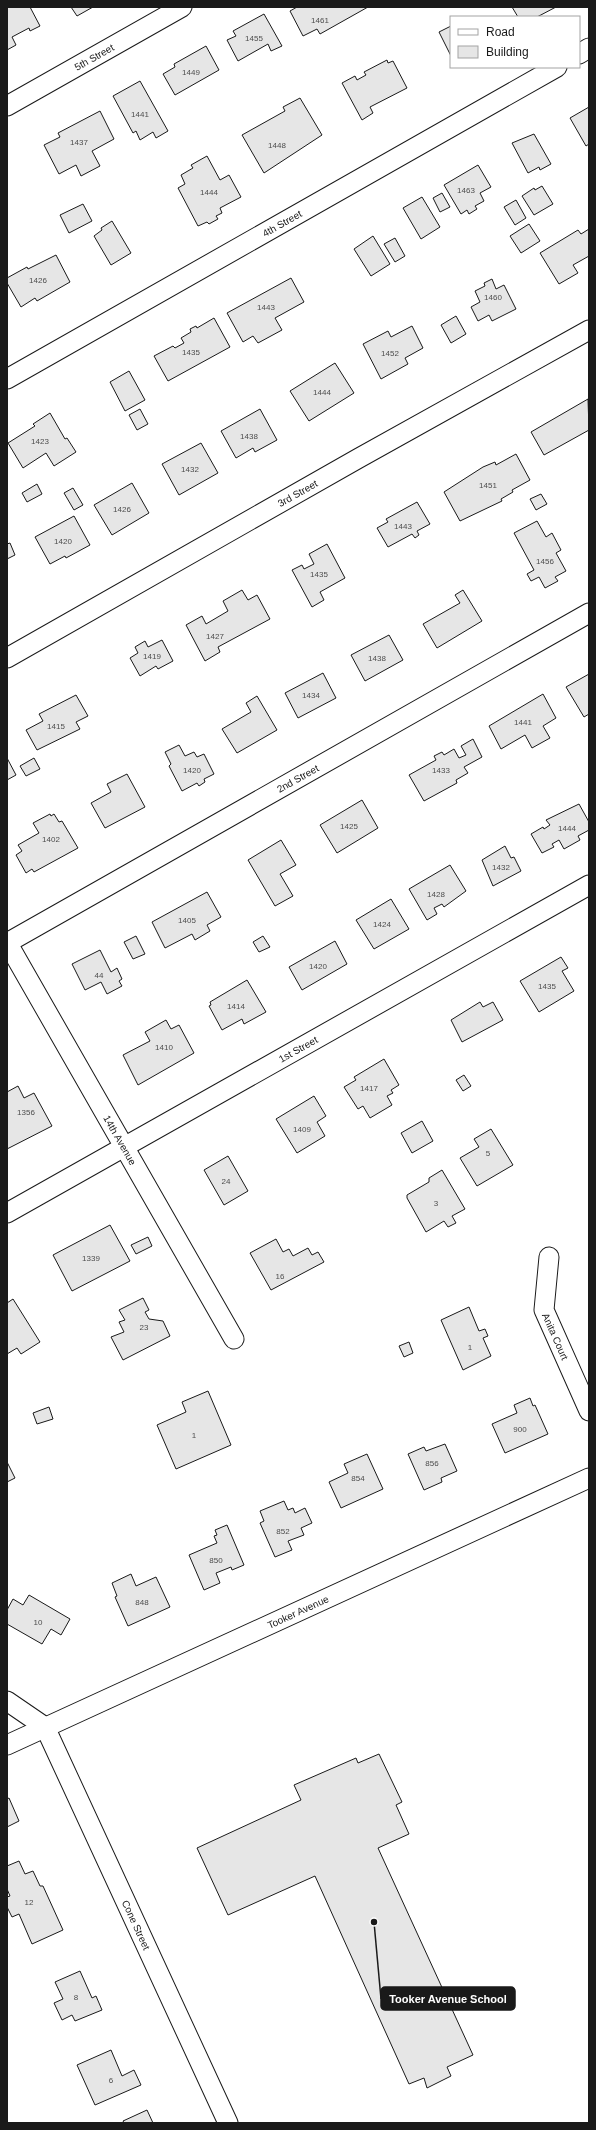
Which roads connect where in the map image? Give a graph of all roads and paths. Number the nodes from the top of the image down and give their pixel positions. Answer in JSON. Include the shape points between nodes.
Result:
{"nodes":[{"id":1,"x":182,"y":7,"type":"edge"},
{"id":2,"x":589,"y":48,"type":"edge"},
{"id":3,"x":580,"y":53,"type":"edge"},
{"id":4,"x":554,"y":68,"type":"edge"},
{"id":5,"x":7,"y":106,"type":"edge"},
{"id":6,"x":589,"y":330,"type":"edge"},
{"id":7,"x":7,"y":379,"type":"edge"},
{"id":8,"x":589,"y":613,"type":"edge"},
{"id":9,"x":7,"y":658,"type":"edge"},
{"id":10,"x":589,"y":884,"type":"edge"},
{"id":11,"x":7,"y":942,"type":"edge"},
{"id":12,"x":124,"y":1148,"type":"junction"},
{"id":13,"x":7,"y":1213,"type":"edge"},
{"id":14,"x":549,"y":1257,"type":"dead end"},
{"id":15,"x":234,"y":1339,"type":"dead end"},
{"id":16,"x":589,"y":1411,"type":"edge"},
{"id":17,"x":589,"y":1478,"type":"edge"},
{"id":18,"x":7,"y":1701,"type":"edge"},
{"id":19,"x":45,"y":1727,"type":"junction"},
{"id":20,"x":7,"y":1745,"type":"edge"},
{"id":21,"x":228,"y":2123,"type":"edge"}],
"edges":[{"from":1,"to":5,"type":"street","name":"5th Street"},
{"from":2,"to":3,"type":"street"},
{"from":4,"to":7,"type":"street","name":"4th Street"},
{"from":6,"to":9,"type":"street","name":"3rd Street"},
{"from":8,"to":11,"type":"street","name":"2nd Street"},
{"from":10,"to":12,"type":"street","name":"1st Street"},
{"from":11,"to":12,"type":"street","name":"14th Avenue"},
{"from":12,"to":13,"type":"street","name":"1st Street"},
{"from":12,"to":15,"type":"street","name":"14th Avenue"},
{"from":14,"to":16,"type":"street","name":"Anita Court","via":[[544,1310]]},
{"from":17,"to":19,"type":"street","name":"Tooker Avenue"},
{"from":18,"to":19,"type":"street"},
{"from":19,"to":20,"type":"street","name":"Tooker Avenue"},
{"from":19,"to":21,"type":"street","name":"Cone Street"}]}
